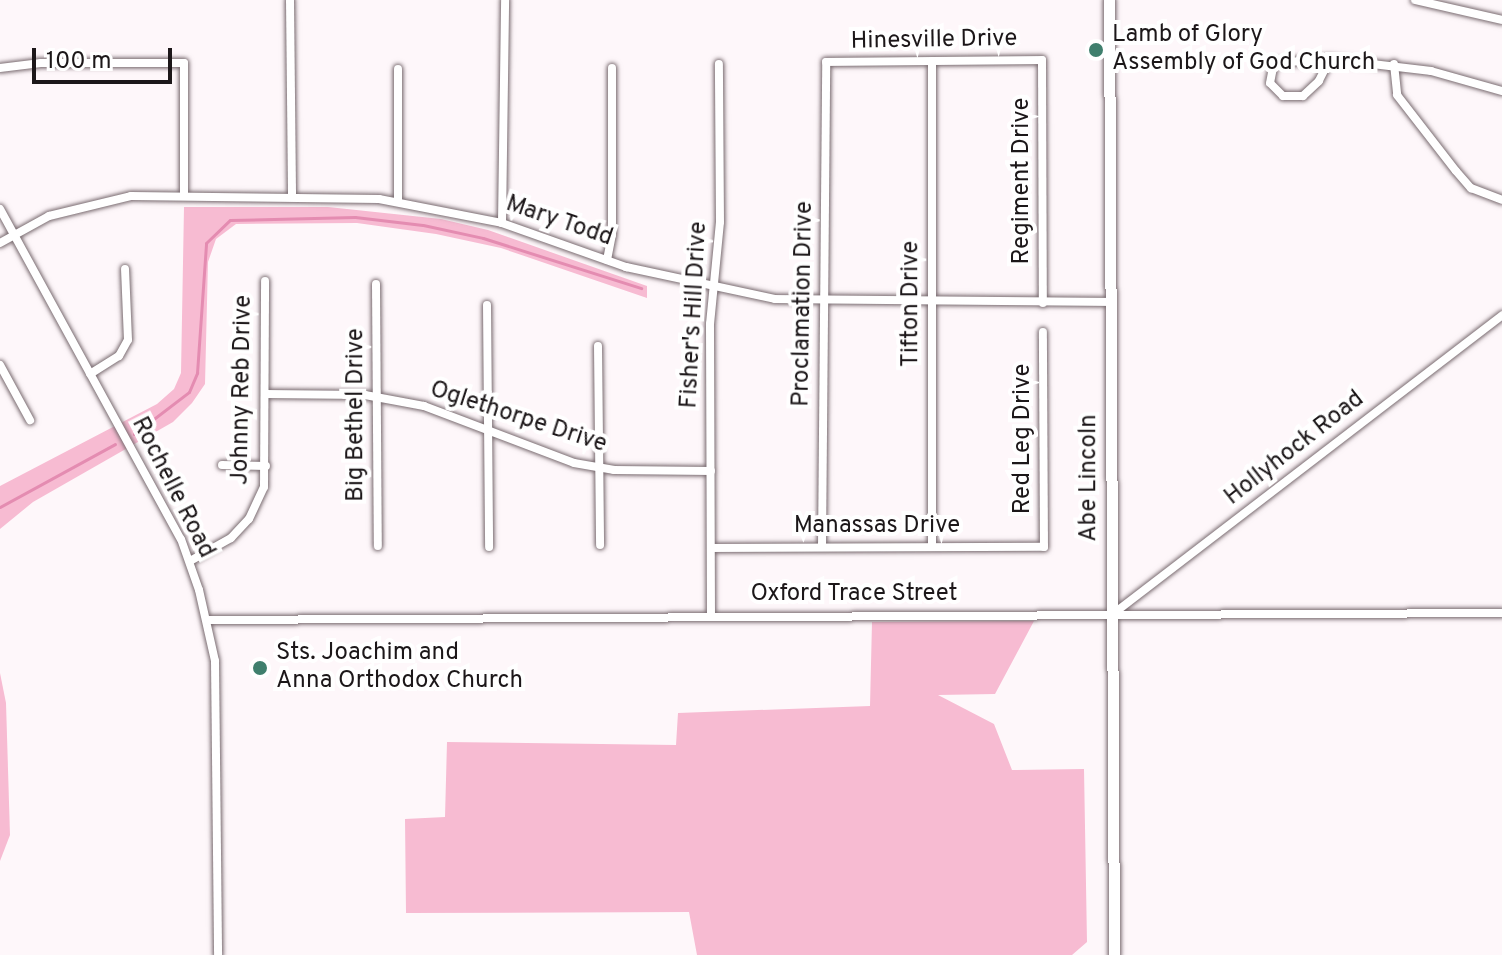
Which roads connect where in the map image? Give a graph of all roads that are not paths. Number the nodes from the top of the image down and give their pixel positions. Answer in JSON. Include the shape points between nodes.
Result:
{"nodes":[{"id":1,"x":290,"y":0,"type":"edge"},
{"id":2,"x":505,"y":0,"type":"edge"},
{"id":3,"x":1109,"y":0,"type":"edge"},
{"id":4,"x":1415,"y":0,"type":"edge"},
{"id":5,"x":1502,"y":20,"type":"edge"},
{"id":6,"x":1330,"y":59,"type":"junction"},
{"id":7,"x":1042,"y":60,"type":"joint"},
{"id":8,"x":932,"y":61,"type":"junction"},
{"id":9,"x":826,"y":62,"type":"joint"},
{"id":10,"x":719,"y":64,"type":"dead end"},
{"id":11,"x":1394,"y":64,"type":"junction"},
{"id":12,"x":0,"y":68,"type":"edge"},
{"id":13,"x":612,"y":68,"type":"dead end"},
{"id":14,"x":398,"y":69,"type":"dead end"},
{"id":15,"x":1502,"y":91,"type":"edge"},
{"id":16,"x":184,"y":195,"type":"junction"},
{"id":17,"x":292,"y":196,"type":"junction"},
{"id":18,"x":1502,"y":200,"type":"edge"},
{"id":19,"x":398,"y":201,"type":"junction"},
{"id":20,"x":0,"y":209,"type":"edge"},
{"id":21,"x":502,"y":223,"type":"junction"},
{"id":22,"x":14,"y":234,"type":"junction"},
{"id":23,"x":0,"y":243,"type":"edge"},
{"id":24,"x":607,"y":260,"type":"junction"},
{"id":25,"x":125,"y":269,"type":"dead end"},
{"id":26,"x":265,"y":281,"type":"dead end"},
{"id":27,"x":376,"y":284,"type":"dead end"},
{"id":28,"x":714,"y":289,"type":"junction"},
{"id":29,"x":823,"y":302,"type":"junction"},
{"id":30,"x":1112,"y":302,"type":"junction"},
{"id":31,"x":1043,"y":303,"type":"junction"},
{"id":32,"x":932,"y":304,"type":"junction"},
{"id":33,"x":487,"y":305,"type":"dead end"},
{"id":34,"x":1502,"y":315,"type":"edge"},
{"id":35,"x":1043,"y":332,"type":"dead end"},
{"id":36,"x":598,"y":346,"type":"dead end"},
{"id":37,"x":0,"y":365,"type":"edge"},
{"id":38,"x":90,"y":374,"type":"junction"},
{"id":39,"x":265,"y":394,"type":"junction"},
{"id":40,"x":377,"y":397,"type":"junction"},
{"id":41,"x":30,"y":420,"type":"dead end"},
{"id":42,"x":487,"y":426,"type":"junction"},
{"id":43,"x":222,"y":465,"type":"dead end"},
{"id":44,"x":266,"y":466,"type":"junction"},
{"id":45,"x":600,"y":468,"type":"junction"},
{"id":46,"x":711,"y":471,"type":"junction"},
{"id":47,"x":600,"y":545,"type":"dead end"},
{"id":48,"x":378,"y":546,"type":"dead end"},
{"id":49,"x":489,"y":547,"type":"dead end"},
{"id":50,"x":822,"y":547,"type":"junction"},
{"id":51,"x":932,"y":547,"type":"junction"},
{"id":52,"x":1044,"y":547,"type":"joint"},
{"id":53,"x":711,"y":548,"type":"junction"},
{"id":54,"x":190,"y":561,"type":"junction"},
{"id":55,"x":1502,"y":613,"type":"edge"},
{"id":56,"x":1112,"y":614,"type":"junction"},
{"id":57,"x":711,"y":616,"type":"junction"},
{"id":58,"x":207,"y":620,"type":"junction"},
{"id":59,"x":218,"y":955,"type":"edge"},
{"id":60,"x":1114,"y":955,"type":"edge"}],
"edges":[{"from":1,"to":17,"type":"street"},
{"from":2,"to":21,"type":"street"},
{"from":3,"to":30,"type":"street","name":"Abe Lincoln"},
{"from":4,"to":5,"type":"street"},
{"from":6,"to":6,"type":"street","via":[[1319,81],[1303,96],[1283,96],[1270,83],[1274,63]]},
{"from":6,"to":11,"type":"street"},
{"from":7,"to":8,"type":"street","name":"Hinesville Drive"},
{"from":7,"to":31,"type":"street","name":"Regiment Drive"},
{"from":8,"to":9,"type":"street","name":"Hinesville Drive"},
{"from":8,"to":32,"type":"street","name":"Tifton Drive"},
{"from":9,"to":29,"type":"street","name":"Proclamation Drive"},
{"from":10,"to":28,"type":"street","name":"Fisher's Hill Drive"},
{"from":11,"to":15,"type":"street"},
{"from":11,"to":18,"type":"street","via":[[1397,95],[1456,171],[1471,188]]},
{"from":12,"to":16,"type":"street","via":[[184,63]]},
{"from":13,"to":24,"type":"street","via":[[612,235]]},
{"from":14,"to":19,"type":"street"},
{"from":16,"to":17,"type":"street","name":"Mary Todd"},
{"from":16,"to":22,"type":"street","name":"Mary Todd","via":[[96,201]]},
{"from":17,"to":19,"type":"street","name":"Mary Todd"},
{"from":19,"to":21,"type":"street","name":"Mary Todd"},
{"from":20,"to":22,"type":"street","name":"Rochelle Road"},
{"from":21,"to":24,"type":"street","name":"Mary Todd"},
{"from":22,"to":23,"type":"street","name":"Mary Todd"},
{"from":22,"to":38,"type":"street","name":"Rochelle Road"},
{"from":24,"to":28,"type":"street","name":"Mary Todd"},
{"from":25,"to":38,"type":"street","via":[[128,340],[112,363]]},
{"from":26,"to":39,"type":"street","name":"Johnny Reb Drive"},
{"from":27,"to":40,"type":"street","name":"Big Bethel Drive"},
{"from":28,"to":29,"type":"street","name":"Mary Todd"},
{"from":28,"to":46,"type":"street","name":"Fisher's Hill Drive"},
{"from":29,"to":32,"type":"street","name":"Mary Todd"},
{"from":29,"to":50,"type":"street","name":"Proclamation Drive"},
{"from":30,"to":31,"type":"street","name":"Mary Todd"},
{"from":30,"to":56,"type":"street","name":"Abe Lincoln"},
{"from":31,"to":32,"type":"street","name":"Mary Todd"},
{"from":32,"to":51,"type":"street","name":"Tifton Drive"},
{"from":33,"to":42,"type":"street"},
{"from":34,"to":56,"type":"street","name":"Hollyhock Road"},
{"from":35,"to":52,"type":"street","name":"Red Leg Drive"},
{"from":36,"to":45,"type":"street"},
{"from":37,"to":41,"type":"street"},
{"from":38,"to":54,"type":"street","name":"Rochelle Road"},
{"from":39,"to":40,"type":"street","name":"Oglethorpe Drive"},
{"from":39,"to":44,"type":"street","name":"Johnny Reb Drive"},
{"from":40,"to":42,"type":"street","name":"Oglethorpe Drive"},
{"from":40,"to":48,"type":"street","name":"Big Bethel Drive"},
{"from":42,"to":45,"type":"street","name":"Oglethorpe Drive","via":[[545,453]]},
{"from":42,"to":49,"type":"street"},
{"from":43,"to":44,"type":"street"},
{"from":44,"to":54,"type":"street","name":"Johnny Reb Drive","via":[[261,495],[249,519],[231,538]]},
{"from":45,"to":46,"type":"street","name":"Oglethorpe Drive"},
{"from":45,"to":47,"type":"street"},
{"from":46,"to":53,"type":"street","name":"Fisher's Hill Drive"},
{"from":50,"to":51,"type":"street","name":"Manassas Drive"},
{"from":50,"to":53,"type":"street","name":"Manassas Drive"},
{"from":51,"to":52,"type":"street","name":"Manassas Drive"},
{"from":53,"to":57,"type":"street","name":"Fisher's Hill Drive"},
{"from":54,"to":58,"type":"street","name":"Rochelle Road"},
{"from":55,"to":56,"type":"street","name":"Oxford Trace Street"},
{"from":56,"to":57,"type":"street","name":"Oxford Trace Street"},
{"from":56,"to":60,"type":"street","name":"Abe Lincoln"},
{"from":57,"to":58,"type":"street","name":"Oxford Trace Street"},
{"from":58,"to":59,"type":"street","name":"Rochelle Road","via":[[215,661]]}]}
